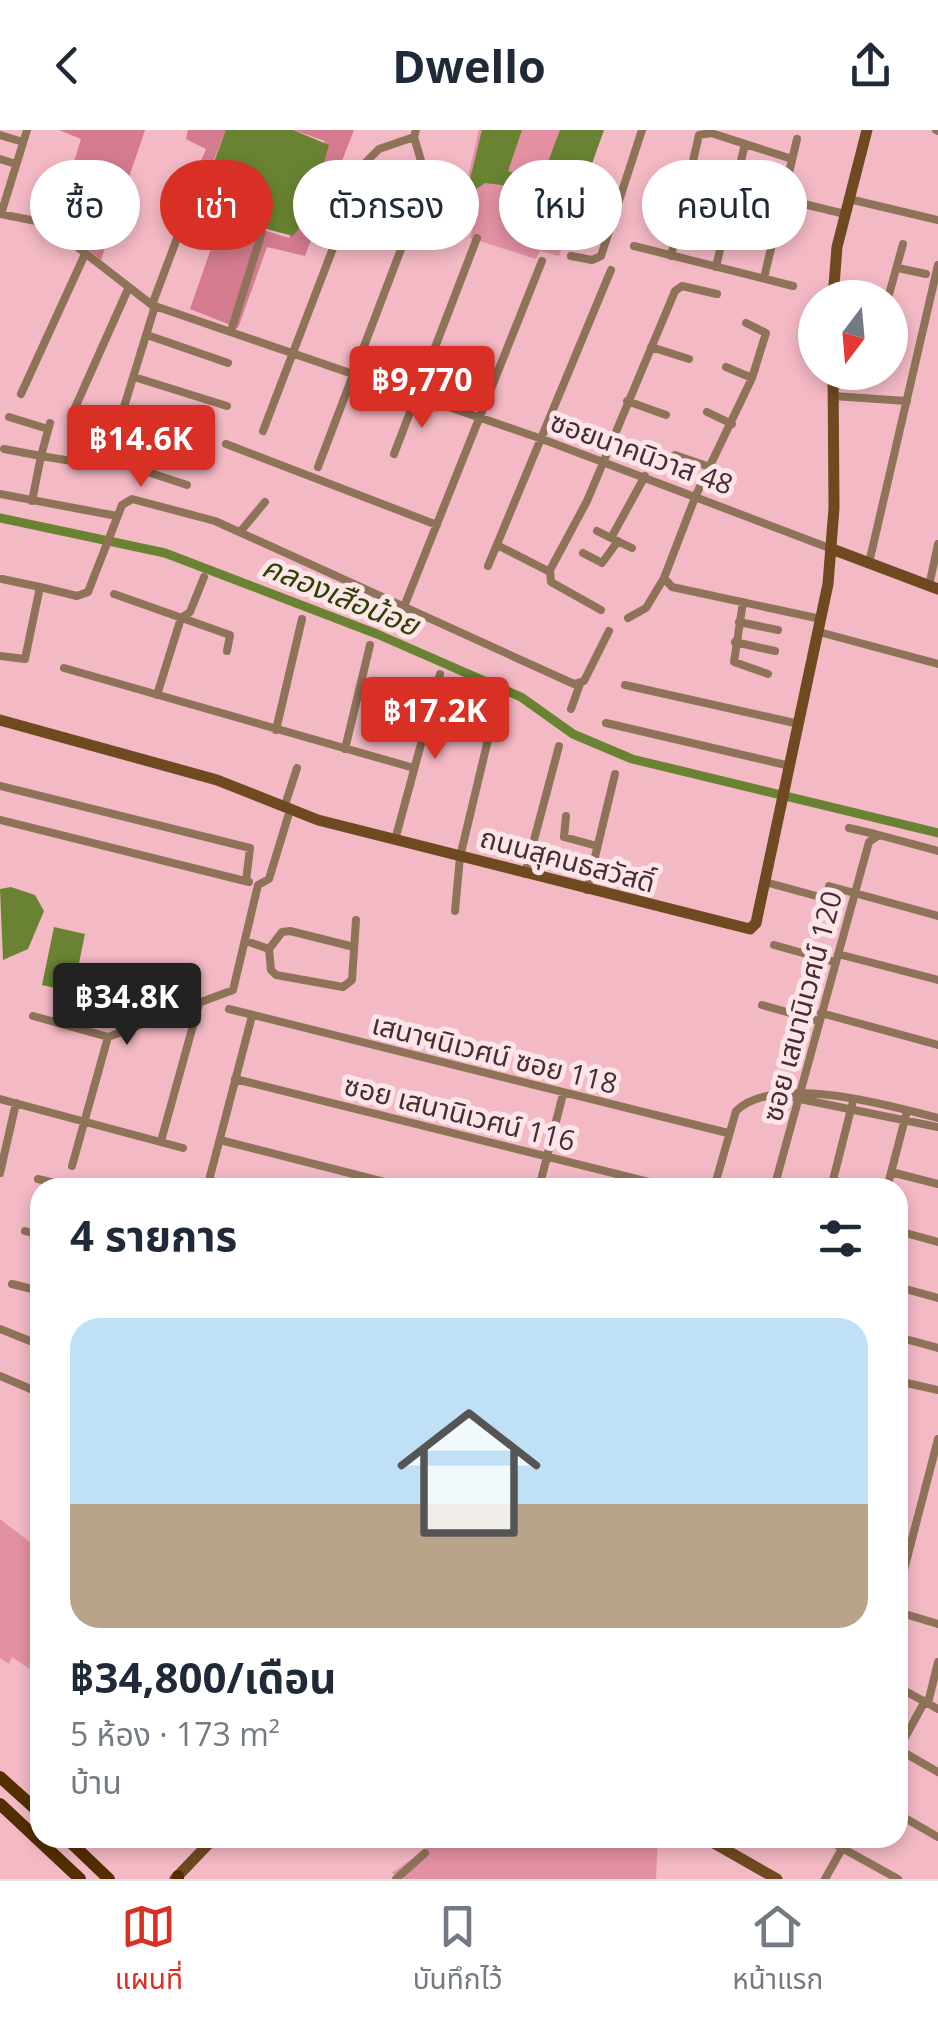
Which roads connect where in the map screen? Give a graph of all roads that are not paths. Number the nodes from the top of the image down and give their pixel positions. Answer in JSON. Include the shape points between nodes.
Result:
{"nodes":[{"id":1,"x":27,"y":130,"type":"edge"},
{"id":2,"x":642,"y":130,"type":"edge"},
{"id":3,"x":867,"y":130,"type":"edge"},
{"id":4,"x":415,"y":134,"type":"edge"},
{"id":5,"x":0,"y":135,"type":"edge"},
{"id":6,"x":798,"y":139,"type":"dead end"},
{"id":7,"x":23,"y":142,"type":"junction"},
{"id":8,"x":746,"y":144,"type":"junction"},
{"id":9,"x":0,"y":158,"type":"edge"},
{"id":10,"x":792,"y":159,"type":"joint"},
{"id":11,"x":16,"y":164,"type":"junction"},
{"id":12,"x":849,"y":199,"type":"junction"},
{"id":13,"x":807,"y":205,"type":"edge"},
{"id":14,"x":0,"y":214,"type":"edge"},
{"id":15,"x":845,"y":214,"type":"junction"},
{"id":16,"x":938,"y":220,"type":"edge"},
{"id":17,"x":903,"y":244,"type":"dead end"},
{"id":18,"x":634,"y":246,"type":"dead end"},
{"id":19,"x":173,"y":250,"type":"edge"},
{"id":20,"x":256,"y":250,"type":"edge"},
{"id":21,"x":472,"y":250,"type":"edge"},
{"id":22,"x":771,"y":250,"type":"edge"},
{"id":23,"x":85,"y":254,"type":"junction"},
{"id":24,"x":572,"y":256,"type":"dead end"},
{"id":25,"x":671,"y":256,"type":"junction"},
{"id":26,"x":542,"y":260,"type":"dead end"},
{"id":27,"x":938,"y":265,"type":"edge"},
{"id":28,"x":716,"y":267,"type":"junction"},
{"id":29,"x":898,"y":268,"type":"junction"},
{"id":30,"x":610,"y":270,"type":"dead end"},
{"id":31,"x":926,"y":274,"type":"dead end"},
{"id":32,"x":764,"y":278,"type":"junction"},
{"id":33,"x":833,"y":280,"type":"edge"},
{"id":34,"x":894,"y":280,"type":"edge"},
{"id":35,"x":793,"y":286,"type":"dead end"},
{"id":36,"x":128,"y":289,"type":"junction"},
{"id":37,"x":717,"y":294,"type":"dead end"},
{"id":38,"x":154,"y":306,"type":"junction"},
{"id":39,"x":746,"y":323,"type":"dead end"},
{"id":40,"x":231,"y":332,"type":"junction"},
{"id":41,"x":146,"y":334,"type":"junction"},
{"id":42,"x":651,"y":347,"type":"junction"},
{"id":43,"x":290,"y":354,"type":"junction"},
{"id":44,"x":689,"y":359,"type":"dead end"},
{"id":45,"x":228,"y":362,"type":"dead end"},
{"id":46,"x":726,"y":367,"type":"dead end"},
{"id":47,"x":353,"y":376,"type":"junction"},
{"id":48,"x":134,"y":377,"type":"junction"},
{"id":49,"x":752,"y":378,"type":"junction"},
{"id":50,"x":834,"y":390,"type":"edge"},
{"id":51,"x":21,"y":394,"type":"dead end"},
{"id":52,"x":415,"y":396,"type":"junction"},
{"id":53,"x":834,"y":396,"type":"junction"},
{"id":54,"x":626,"y":401,"type":"junction"},
{"id":55,"x":907,"y":401,"type":"junction"},
{"id":56,"x":227,"y":406,"type":"dead end"},
{"id":57,"x":74,"y":410,"type":"dead end"},
{"id":58,"x":707,"y":412,"type":"dead end"},
{"id":59,"x":666,"y":415,"type":"dead end"},
{"id":60,"x":9,"y":417,"type":"dead end"},
{"id":61,"x":478,"y":417,"type":"junction"},
{"id":62,"x":121,"y":419,"type":"junction"},
{"id":63,"x":732,"y":424,"type":"junction"},
{"id":64,"x":263,"y":432,"type":"dead end"},
{"id":65,"x":542,"y":439,"type":"junction"},
{"id":66,"x":226,"y":444,"type":"dead end"},
{"id":67,"x":209,"y":446,"type":"dead end"},
{"id":68,"x":4,"y":449,"type":"dead end"},
{"id":69,"x":394,"y":454,"type":"dead end"},
{"id":70,"x":675,"y":455,"type":"dead end"},
{"id":71,"x":42,"y":456,"type":"junction"},
{"id":72,"x":108,"y":459,"type":"junction"},
{"id":73,"x":602,"y":461,"type":"junction"},
{"id":74,"x":318,"y":467,"type":"dead end"},
{"id":75,"x":710,"y":467,"type":"junction"},
{"id":76,"x":645,"y":476,"type":"junction"},
{"id":77,"x":187,"y":485,"type":"dead end"},
{"id":78,"x":0,"y":494,"type":"edge"},
{"id":79,"x":696,"y":494,"type":"junction"},
{"id":80,"x":32,"y":501,"type":"junction"},
{"id":81,"x":265,"y":502,"type":"dead end"},
{"id":82,"x":116,"y":516,"type":"junction"},
{"id":83,"x":437,"y":525,"type":"junction"},
{"id":84,"x":596,"y":531,"type":"dead end"},
{"id":85,"x":240,"y":532,"type":"junction"},
{"id":86,"x":614,"y":539,"type":"junction"},
{"id":87,"x":938,"y":544,"type":"edge"},
{"id":88,"x":497,"y":545,"type":"junction"},
{"id":89,"x":632,"y":548,"type":"dead end"},
{"id":90,"x":832,"y":549,"type":"junction"},
{"id":91,"x":583,"y":553,"type":"dead end"},
{"id":92,"x":869,"y":563,"type":"junction"},
{"id":93,"x":488,"y":566,"type":"dead end"},
{"id":94,"x":550,"y":572,"type":"junction"},
{"id":95,"x":204,"y":577,"type":"dead end"},
{"id":96,"x":2,"y":578,"type":"edge"},
{"id":97,"x":664,"y":578,"type":"junction"},
{"id":98,"x":40,"y":587,"type":"junction"},
{"id":99,"x":933,"y":587,"type":"edge"},
{"id":100,"x":114,"y":594,"type":"dead end"},
{"id":101,"x":744,"y":602,"type":"junction"},
{"id":102,"x":405,"y":606,"type":"junction"},
{"id":103,"x":601,"y":610,"type":"dead end"},
{"id":104,"x":181,"y":618,"type":"junction"},
{"id":105,"x":628,"y":618,"type":"dead end"},
{"id":106,"x":302,"y":619,"type":"dead end"},
{"id":107,"x":739,"y":622,"type":"junction"},
{"id":108,"x":397,"y":624,"type":"dead end"},
{"id":109,"x":820,"y":626,"type":"junction"},
{"id":110,"x":778,"y":630,"type":"dead end"},
{"id":111,"x":609,"y":631,"type":"dead end"},
{"id":112,"x":735,"y":642,"type":"junction"},
{"id":113,"x":370,"y":644,"type":"dead end"},
{"id":114,"x":227,"y":650,"type":"dead end"},
{"id":115,"x":776,"y":651,"type":"dead end"},
{"id":116,"x":0,"y":656,"type":"edge"},
{"id":117,"x":938,"y":664,"type":"edge"},
{"id":118,"x":64,"y":668,"type":"dead end"},
{"id":119,"x":440,"y":674,"type":"dead end"},
{"id":120,"x":768,"y":674,"type":"dead end"},
{"id":121,"x":580,"y":684,"type":"junction"},
{"id":122,"x":626,"y":684,"type":"dead end"},
{"id":123,"x":157,"y":695,"type":"junction"},
{"id":124,"x":497,"y":702,"type":"dead end"},
{"id":125,"x":570,"y":708,"type":"dead end"},
{"id":126,"x":0,"y":720,"type":"edge"},
{"id":127,"x":606,"y":723,"type":"dead end"},
{"id":128,"x":799,"y":724,"type":"junction"},
{"id":129,"x":276,"y":730,"type":"junction"},
{"id":130,"x":559,"y":746,"type":"dead end"},
{"id":131,"x":345,"y":749,"type":"junction"},
{"id":132,"x":790,"y":766,"type":"junction"},
{"id":133,"x":297,"y":768,"type":"dead end"},
{"id":134,"x":414,"y":768,"type":"junction"},
{"id":135,"x":615,"y":774,"type":"dead end"},
{"id":136,"x":0,"y":786,"type":"edge"},
{"id":137,"x":287,"y":809,"type":"junction"},
{"id":138,"x":566,"y":816,"type":"dead end"},
{"id":139,"x":0,"y":820,"type":"edge"},
{"id":140,"x":850,"y":828,"type":"dead end"},
{"id":141,"x":876,"y":836,"type":"junction"},
{"id":142,"x":395,"y":840,"type":"junction"},
{"id":143,"x":597,"y":846,"type":"junction"},
{"id":144,"x":938,"y":851,"type":"edge"},
{"id":145,"x":460,"y":857,"type":"junction"},
{"id":146,"x":524,"y":874,"type":"junction"},
{"id":147,"x":246,"y":881,"type":"junction"},
{"id":148,"x":765,"y":882,"type":"junction"},
{"id":149,"x":258,"y":884,"type":"junction"},
{"id":150,"x":828,"y":886,"type":"dead end"},
{"id":151,"x":587,"y":890,"type":"junction"},
{"id":152,"x":855,"y":893,"type":"junction"},
{"id":153,"x":820,"y":897,"type":"dead end"},
{"id":154,"x":455,"y":911,"type":"dead end"},
{"id":155,"x":938,"y":916,"type":"edge"},
{"id":156,"x":356,"y":920,"type":"dead end"},
{"id":157,"x":246,"y":941,"type":"junction"},
{"id":158,"x":774,"y":946,"type":"dead end"},
{"id":159,"x":354,"y":947,"type":"junction"},
{"id":160,"x":269,"y":949,"type":"junction"},
{"id":161,"x":836,"y":958,"type":"junction"},
{"id":162,"x":938,"y":980,"type":"edge"},
{"id":163,"x":199,"y":1004,"type":"junction"},
{"id":164,"x":762,"y":1006,"type":"dead end"},
{"id":165,"x":229,"y":1009,"type":"dead end"},
{"id":166,"x":33,"y":1016,"type":"dead end"},
{"id":167,"x":252,"y":1016,"type":"junction"},
{"id":168,"x":820,"y":1017,"type":"junction"},
{"id":169,"x":108,"y":1036,"type":"junction"},
{"id":170,"x":938,"y":1045,"type":"edge"},
{"id":171,"x":235,"y":1078,"type":"junction"},
{"id":172,"x":563,"y":1094,"type":"junction"},
{"id":173,"x":798,"y":1096,"type":"junction"},
{"id":174,"x":0,"y":1098,"type":"edge"},
{"id":175,"x":16,"y":1102,"type":"junction"},
{"id":176,"x":852,"y":1105,"type":"junction"},
{"id":177,"x":906,"y":1115,"type":"junction"},
{"id":178,"x":938,"y":1118,"type":"edge"},
{"id":179,"x":83,"y":1119,"type":"junction"},
{"id":180,"x":938,"y":1127,"type":"edge"},
{"id":181,"x":728,"y":1133,"type":"junction"},
{"id":182,"x":220,"y":1140,"type":"junction"},
{"id":183,"x":161,"y":1142,"type":"junction"},
{"id":184,"x":184,"y":1148,"type":"dead end"},
{"id":185,"x":547,"y":1157,"type":"junction"},
{"id":186,"x":72,"y":1166,"type":"dead end"},
{"id":187,"x":892,"y":1172,"type":"junction"},
{"id":188,"x":0,"y":1174,"type":"edge"},
{"id":189,"x":210,"y":1178,"type":"edge"},
{"id":190,"x":369,"y":1178,"type":"edge"},
{"id":191,"x":542,"y":1178,"type":"edge"},
{"id":192,"x":632,"y":1178,"type":"edge"},
{"id":193,"x":717,"y":1178,"type":"edge"},
{"id":194,"x":777,"y":1178,"type":"edge"},
{"id":195,"x":833,"y":1178,"type":"edge"},
{"id":196,"x":890,"y":1178,"type":"edge"},
{"id":197,"x":938,"y":1184,"type":"edge"},
{"id":198,"x":25,"y":1231,"type":"dead end"},
{"id":199,"x":30,"y":1232,"type":"edge"},
{"id":200,"x":908,"y":1234,"type":"edge"},
{"id":201,"x":938,"y":1242,"type":"edge"},
{"id":202,"x":12,"y":1284,"type":"dead end"},
{"id":203,"x":30,"y":1288,"type":"edge"},
{"id":204,"x":908,"y":1290,"type":"edge"},
{"id":205,"x":938,"y":1298,"type":"edge"},
{"id":206,"x":0,"y":1329,"type":"edge"},
{"id":207,"x":908,"y":1340,"type":"edge"},
{"id":208,"x":30,"y":1341,"type":"edge"},
{"id":209,"x":938,"y":1348,"type":"edge"},
{"id":210,"x":0,"y":1376,"type":"edge"},
{"id":211,"x":908,"y":1383,"type":"edge"},
{"id":212,"x":30,"y":1389,"type":"edge"},
{"id":213,"x":938,"y":1390,"type":"edge"},
{"id":214,"x":938,"y":1439,"type":"edge"},
{"id":215,"x":908,"y":1554,"type":"edge"},
{"id":216,"x":908,"y":1615,"type":"edge"},
{"id":217,"x":938,"y":1624,"type":"edge"},
{"id":218,"x":938,"y":1662,"type":"edge"},
{"id":219,"x":908,"y":1692,"type":"edge"},
{"id":220,"x":926,"y":1702,"type":"junction"},
{"id":221,"x":938,"y":1709,"type":"edge"},
{"id":222,"x":908,"y":1733,"type":"edge"},
{"id":223,"x":908,"y":1756,"type":"edge"},
{"id":224,"x":938,"y":1772,"type":"edge"},
{"id":225,"x":0,"y":1776,"type":"edge"},
{"id":226,"x":30,"y":1803,"type":"edge"},
{"id":227,"x":0,"y":1804,"type":"edge"},
{"id":228,"x":908,"y":1820,"type":"edge"},
{"id":229,"x":30,"y":1832,"type":"edge"},
{"id":230,"x":938,"y":1838,"type":"edge"},
{"id":231,"x":47,"y":1848,"type":"edge"},
{"id":232,"x":76,"y":1848,"type":"edge"},
{"id":233,"x":205,"y":1848,"type":"edge"},
{"id":234,"x":723,"y":1848,"type":"edge"},
{"id":235,"x":842,"y":1848,"type":"joint"},
{"id":236,"x":425,"y":1853,"type":"dead end"},
{"id":237,"x":177,"y":1878,"type":"edge"},
{"id":238,"x":80,"y":1879,"type":"edge"},
{"id":239,"x":109,"y":1879,"type":"edge"},
{"id":240,"x":396,"y":1879,"type":"edge"},
{"id":241,"x":777,"y":1879,"type":"edge"},
{"id":242,"x":824,"y":1879,"type":"edge"},
{"id":243,"x":898,"y":1879,"type":"edge"}],
"edges":[{"from":1,"to":7,"type":"street"},
{"from":2,"to":24,"type":"street","via":[[601,256]]},
{"from":3,"to":12,"type":"main road"},
{"from":4,"to":43,"type":"street","via":[[379,148],[366,162]]},
{"from":4,"to":47,"type":"street","via":[[427,181]]},
{"from":5,"to":7,"type":"street"},
{"from":6,"to":10,"type":"street"},
{"from":7,"to":11,"type":"street"},
{"from":8,"to":10,"type":"street"},
{"from":8,"to":25,"type":"street","via":[[699,135]]},
{"from":8,"to":28,"type":"street"},
{"from":9,"to":11,"type":"street"},
{"from":11,"to":14,"type":"street"},
{"from":12,"to":15,"type":"main road"},
{"from":12,"to":16,"type":"street"},
{"from":13,"to":15,"type":"street"},
{"from":14,"to":23,"type":"street","name":"ซอยนาคนิวาส 48","via":[[36,220]]},
{"from":15,"to":33,"type":"main road"},
{"from":17,"to":29,"type":"street"},
{"from":18,"to":25,"type":"street"},
{"from":19,"to":38,"type":"street"},
{"from":20,"to":40,"type":"street"},
{"from":21,"to":52,"type":"street"},
{"from":22,"to":32,"type":"street"},
{"from":23,"to":36,"type":"street","name":"ซอยนาคนิวาส 48"},
{"from":23,"to":51,"type":"street"},
{"from":25,"to":28,"type":"street"},
{"from":26,"to":61,"type":"street"},
{"from":27,"to":55,"type":"street"},
{"from":28,"to":32,"type":"street"},
{"from":29,"to":31,"type":"street"},
{"from":29,"to":34,"type":"street"},
{"from":30,"to":65,"type":"street"},
{"from":32,"to":35,"type":"street"},
{"from":36,"to":38,"type":"street","name":"ซอยนาคนิวาส 48"},
{"from":36,"to":57,"type":"street"},
{"from":37,"to":42,"type":"street","via":[[678,287]]},
{"from":38,"to":40,"type":"street","name":"ซอยนาคนิวาส 48"},
{"from":38,"to":41,"type":"street"},
{"from":39,"to":49,"type":"street","via":[[766,333]]},
{"from":40,"to":43,"type":"street","name":"ซอยนาคนิวาส 48"},
{"from":41,"to":45,"type":"street"},
{"from":41,"to":48,"type":"street"},
{"from":42,"to":44,"type":"street"},
{"from":42,"to":54,"type":"street"},
{"from":43,"to":47,"type":"street","name":"ซอยนาคนิวาส 48"},
{"from":43,"to":64,"type":"street"},
{"from":46,"to":49,"type":"street"},
{"from":47,"to":52,"type":"street","name":"ซอยนาคนิวาส 48"},
{"from":47,"to":74,"type":"street"},
{"from":48,"to":56,"type":"street"},
{"from":48,"to":62,"type":"street"},
{"from":49,"to":63,"type":"street"},
{"from":50,"to":53,"type":"main road","name":"ถนนสุคนธสวัสดิ์"},
{"from":52,"to":61,"type":"street","name":"ซอยนาคนิวาส 48"},
{"from":52,"to":69,"type":"street"},
{"from":53,"to":55,"type":"street"},
{"from":53,"to":90,"type":"main road","name":"ถนนสุคนธสวัสดิ์"},
{"from":54,"to":59,"type":"street"},
{"from":54,"to":73,"type":"street"},
{"from":55,"to":92,"type":"street"},
{"from":58,"to":63,"type":"street"},
{"from":60,"to":71,"type":"street","via":[[49,426]]},
{"from":61,"to":65,"type":"street","name":"ซอยนาคนิวาส 48"},
{"from":61,"to":83,"type":"street"},
{"from":62,"to":67,"type":"street"},
{"from":62,"to":72,"type":"street"},
{"from":63,"to":75,"type":"street"},
{"from":65,"to":73,"type":"street","name":"ซอยนาคนิวาส 48"},
{"from":65,"to":88,"type":"street"},
{"from":66,"to":83,"type":"street"},
{"from":68,"to":71,"type":"street"},
{"from":70,"to":75,"type":"street"},
{"from":71,"to":72,"type":"street","via":[[90,464]]},
{"from":71,"to":80,"type":"street"},
{"from":72,"to":77,"type":"street"},
{"from":73,"to":76,"type":"street","name":"ซอยนาคนิวาส 48"},
{"from":73,"to":94,"type":"street"},
{"from":75,"to":79,"type":"street"},
{"from":76,"to":79,"type":"street","name":"ซอยนาคนิวาส 48"},
{"from":76,"to":86,"type":"street"},
{"from":78,"to":80,"type":"street"},
{"from":79,"to":90,"type":"street","name":"ซอยนาคนิวาส 48"},
{"from":79,"to":97,"type":"street"},
{"from":80,"to":82,"type":"street"},
{"from":81,"to":85,"type":"street"},
{"from":82,"to":85,"type":"street","via":[[132,499]]},
{"from":82,"to":98,"type":"street","via":[[84,596]]},
{"from":83,"to":102,"type":"street"},
{"from":84,"to":86,"type":"street"},
{"from":85,"to":102,"type":"street"},
{"from":86,"to":89,"type":"street"},
{"from":86,"to":91,"type":"street","via":[[602,563]]},
{"from":87,"to":99,"type":"street"},
{"from":88,"to":93,"type":"street"},
{"from":88,"to":94,"type":"street"},
{"from":90,"to":92,"type":"main road"},
{"from":90,"to":109,"type":"main road","name":"ถนนสุคนธสวัสดิ์"},
{"from":92,"to":99,"type":"main road"},
{"from":94,"to":103,"type":"street","via":[[551,582]]},
{"from":95,"to":104,"type":"street"},
{"from":96,"to":98,"type":"street"},
{"from":97,"to":101,"type":"street","via":[[672,587]]},
{"from":97,"to":105,"type":"street","via":[[652,601]]},
{"from":98,"to":116,"type":"street","via":[[25,659]]},
{"from":100,"to":104,"type":"street"},
{"from":101,"to":107,"type":"street"},
{"from":101,"to":109,"type":"street"},
{"from":102,"to":108,"type":"street"},
{"from":102,"to":121,"type":"street"},
{"from":104,"to":114,"type":"street","via":[[230,635]]},
{"from":104,"to":123,"type":"street"},
{"from":106,"to":129,"type":"street"},
{"from":107,"to":110,"type":"street"},
{"from":107,"to":112,"type":"street"},
{"from":109,"to":117,"type":"street"},
{"from":109,"to":128,"type":"main road","name":"ถนนสุคนธสวัสดิ์"},
{"from":111,"to":121,"type":"street"},
{"from":112,"to":115,"type":"street"},
{"from":112,"to":120,"type":"street","via":[[738,666]]},
{"from":113,"to":131,"type":"street"},
{"from":118,"to":123,"type":"street"},
{"from":119,"to":134,"type":"street"},
{"from":121,"to":125,"type":"street"},
{"from":122,"to":128,"type":"street"},
{"from":123,"to":129,"type":"street"},
{"from":124,"to":145,"type":"street"},
{"from":126,"to":137,"type":"main road","name":"ถนนสุคนธสวัสดิ์","via":[[217,780]]},
{"from":127,"to":132,"type":"street"},
{"from":128,"to":132,"type":"main road","name":"ถนนสุคนธสวัสดิ์"},
{"from":129,"to":131,"type":"street"},
{"from":130,"to":146,"type":"street"},
{"from":131,"to":134,"type":"street"},
{"from":132,"to":148,"type":"main road","name":"ถนนสุคนธสวัสดิ์"},
{"from":133,"to":137,"type":"street"},
{"from":134,"to":142,"type":"street"},
{"from":135,"to":143,"type":"street"},
{"from":136,"to":147,"type":"street","via":[[250,848]]},
{"from":137,"to":142,"type":"main road","name":"ถนนสุคนธสวัสดิ์"},
{"from":137,"to":149,"type":"street","via":[[270,879]]},
{"from":138,"to":143,"type":"street","via":[[564,837]]},
{"from":139,"to":147,"type":"street"},
{"from":140,"to":141,"type":"street"},
{"from":141,"to":144,"type":"street"},
{"from":141,"to":152,"type":"street","name":"ซอย เสนานิเวศน์ 120"},
{"from":142,"to":145,"type":"main road","name":"ถนนสุคนธสวัสดิ์"},
{"from":143,"to":151,"type":"street"},
{"from":145,"to":146,"type":"main road","name":"ถนนสุคนธสวัสดิ์"},
{"from":145,"to":154,"type":"street"},
{"from":146,"to":151,"type":"main road","name":"ถนนสุคนธสวัสดิ์"},
{"from":147,"to":149,"type":"street"},
{"from":148,"to":151,"type":"main road","name":"ถนนสุคนธสวัสดิ์","via":[[756,923],[745,930]]},
{"from":148,"to":153,"type":"street"},
{"from":149,"to":157,"type":"street"},
{"from":150,"to":152,"type":"street"},
{"from":152,"to":155,"type":"street"},
{"from":152,"to":161,"type":"street","name":"ซอย เสนานิเวศน์ 120"},
{"from":156,"to":159,"type":"street"},
{"from":157,"to":160,"type":"street"},
{"from":157,"to":163,"type":"street","via":[[232,990]]},
{"from":158,"to":161,"type":"street"},
{"from":159,"to":160,"type":"street","via":[[282,932]]},
{"from":159,"to":160,"type":"street","via":[[352,980],[343,987],[276,975]]},
{"from":161,"to":162,"type":"street"},
{"from":161,"to":168,"type":"street","name":"ซอย เสนานิเวศน์ 120"},
{"from":163,"to":169,"type":"street"},
{"from":163,"to":183,"type":"street"},
{"from":164,"to":168,"type":"street"},
{"from":165,"to":167,"type":"street","name":"เสนาฯนิเวศน์ ซอย 118"},
{"from":166,"to":169,"type":"street"},
{"from":167,"to":171,"type":"street"},
{"from":167,"to":172,"type":"street","name":"เสนาฯนิเวศน์ ซอย 118"},
{"from":168,"to":170,"type":"street"},
{"from":168,"to":173,"type":"street","name":"ซอย เสนานิเวศน์ 120"},
{"from":169,"to":179,"type":"street"},
{"from":171,"to":182,"type":"street"},
{"from":171,"to":185,"type":"street","name":"ซอย เสนานิเวศน์ 116"},
{"from":172,"to":181,"type":"street","name":"เสนาฯนิเวศน์ ซอย 118"},
{"from":172,"to":185,"type":"street"},
{"from":173,"to":176,"type":"street"},
{"from":173,"to":181,"type":"street","via":[[750,1100],[736,1111]]},
{"from":173,"to":194,"type":"street","name":"ซอย เสนานิเวศน์ 120"},
{"from":174,"to":175,"type":"street"},
{"from":175,"to":179,"type":"street"},
{"from":175,"to":188,"type":"street"},
{"from":176,"to":177,"type":"street"},
{"from":176,"to":195,"type":"street"},
{"from":177,"to":178,"type":"street"},
{"from":177,"to":180,"type":"street"},
{"from":177,"to":187,"type":"street"},
{"from":179,"to":183,"type":"street"},
{"from":179,"to":186,"type":"street"},
{"from":181,"to":193,"type":"street"},
{"from":182,"to":189,"type":"street"},
{"from":182,"to":190,"type":"street"},
{"from":183,"to":184,"type":"street"},
{"from":185,"to":191,"type":"street"},
{"from":185,"to":192,"type":"street","name":"ซอย เสนานิเวศน์ 116"},
{"from":187,"to":196,"type":"street"},
{"from":187,"to":197,"type":"street"},
{"from":198,"to":199,"type":"street"},
{"from":200,"to":201,"type":"street"},
{"from":202,"to":203,"type":"street"},
{"from":204,"to":205,"type":"street"},
{"from":206,"to":208,"type":"street"},
{"from":207,"to":209,"type":"street"},
{"from":210,"to":212,"type":"street"},
{"from":211,"to":213,"type":"street"},
{"from":214,"to":215,"type":"street"},
{"from":216,"to":217,"type":"street"},
{"from":218,"to":220,"type":"street"},
{"from":219,"to":220,"type":"street"},
{"from":220,"to":221,"type":"street"},
{"from":220,"to":222,"type":"street"},
{"from":223,"to":224,"type":"street"},
{"from":225,"to":226,"type":"main road"},
{"from":227,"to":229,"type":"main road"},
{"from":228,"to":230,"type":"street"},
{"from":231,"to":238,"type":"main road"},
{"from":232,"to":239,"type":"main road"},
{"from":233,"to":237,"type":"main road"},
{"from":234,"to":241,"type":"main road"},
{"from":235,"to":242,"type":"street"},
{"from":235,"to":243,"type":"street"},
{"from":236,"to":240,"type":"street"}]}
